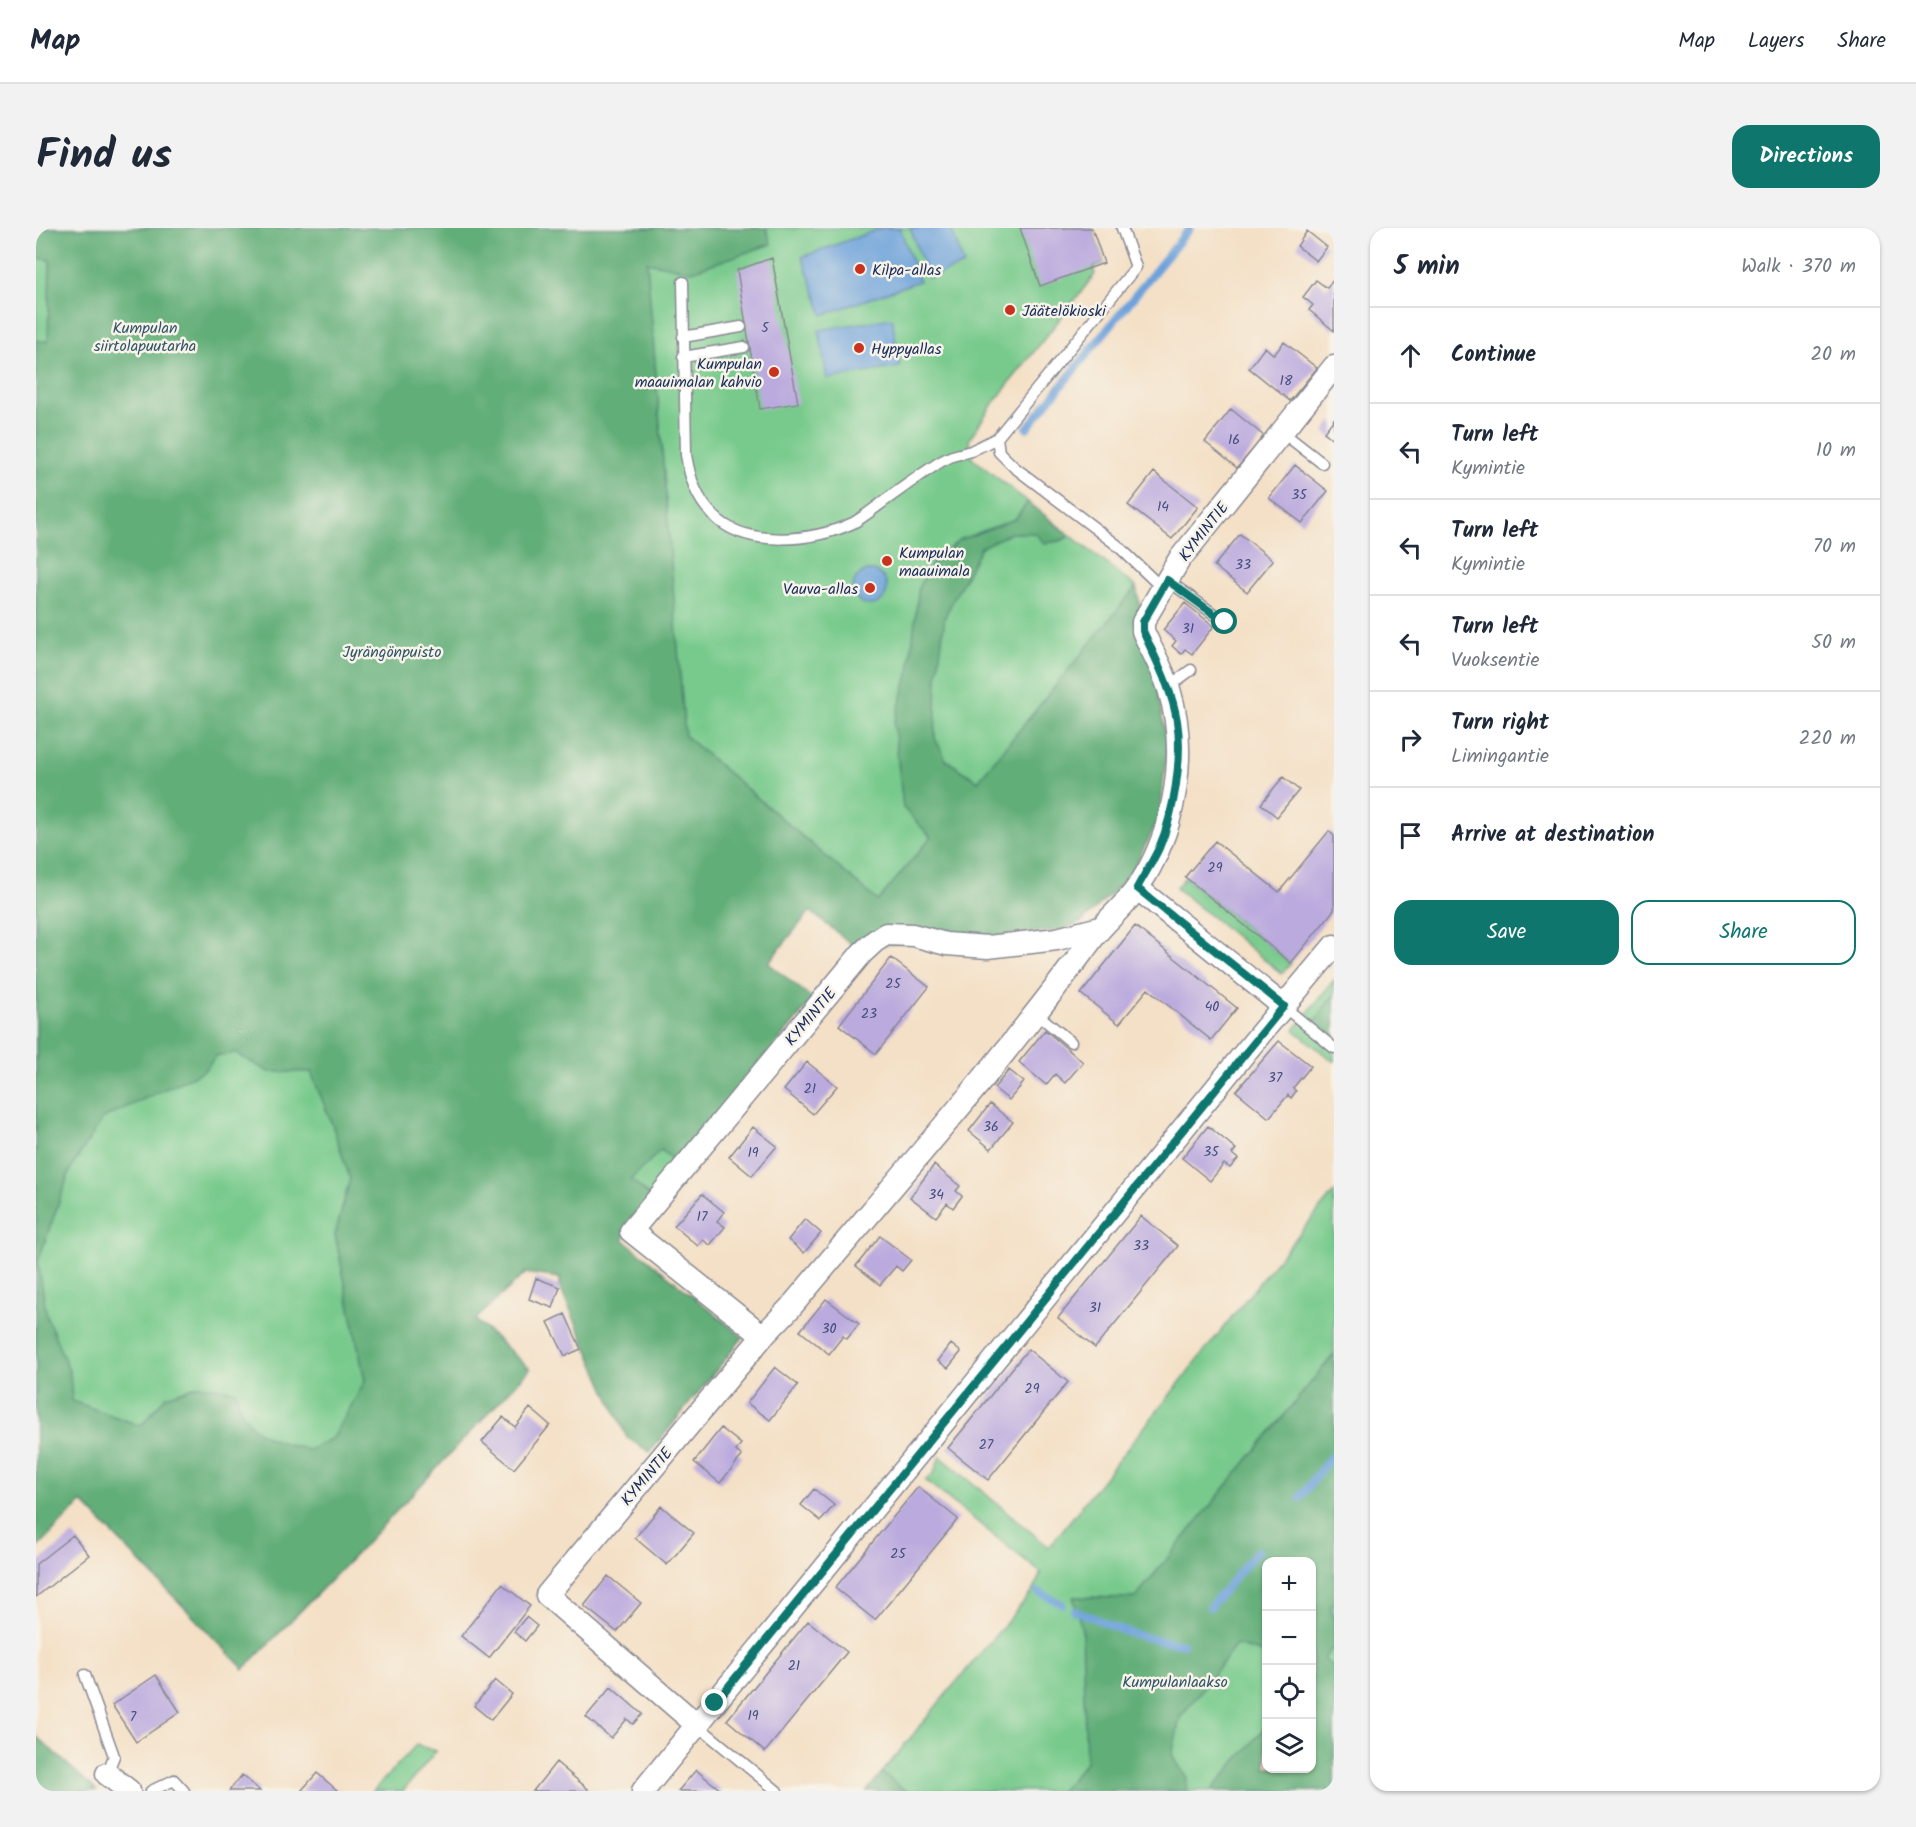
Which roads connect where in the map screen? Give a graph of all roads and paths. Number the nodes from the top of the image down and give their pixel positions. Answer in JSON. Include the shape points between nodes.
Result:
{"nodes":[{"id":1,"x":1122,"y":228,"type":"edge"},
{"id":2,"x":683,"y":282,"type":"dead end"},
{"id":3,"x":741,"y":327,"type":"dead end"},
{"id":4,"x":683,"y":337,"type":"junction"},
{"id":5,"x":744,"y":347,"type":"dead end"},
{"id":6,"x":683,"y":357,"type":"junction"},
{"id":7,"x":1334,"y":367,"type":"edge"},
{"id":8,"x":1282,"y":432,"type":"junction"},
{"id":9,"x":997,"y":438,"type":"junction"},
{"id":10,"x":1322,"y":464,"type":"dead end"},
{"id":11,"x":1164,"y":584,"type":"junction"},
{"id":12,"x":1225,"y":622,"type":"dead end"},
{"id":13,"x":1191,"y":670,"type":"dead end"},
{"id":14,"x":1168,"y":687,"type":"junction"},
{"id":15,"x":1137,"y":888,"type":"junction"},
{"id":16,"x":1100,"y":928,"type":"junction"},
{"id":17,"x":1334,"y":946,"type":"edge"},
{"id":18,"x":1284,"y":1006,"type":"junction"},
{"id":19,"x":1037,"y":1014,"type":"junction"},
{"id":20,"x":1071,"y":1041,"type":"dead end"},
{"id":21,"x":1334,"y":1048,"type":"edge"},
{"id":22,"x":763,"y":1336,"type":"junction"},
{"id":23,"x":85,"y":1675,"type":"dead end"},
{"id":24,"x":697,"y":1725,"type":"junction"},
{"id":25,"x":107,"y":1774,"type":"joint"},
{"id":26,"x":129,"y":1791,"type":"edge"},
{"id":27,"x":151,"y":1791,"type":"edge"},
{"id":28,"x":184,"y":1791,"type":"edge"},
{"id":29,"x":643,"y":1791,"type":"edge"},
{"id":30,"x":777,"y":1791,"type":"edge"}],
"edges":[{"from":1,"to":9,"type":"lane","via":[[1136,267]]},
{"from":2,"to":4,"type":"lane"},
{"from":3,"to":4,"type":"lane"},
{"from":4,"to":6,"type":"lane"},
{"from":5,"to":6,"type":"lane"},
{"from":6,"to":9,"type":"lane","via":[[689,475],[703,504],[715,518],[746,535],[809,537],[854,522],[939,462]]},
{"from":7,"to":8,"type":"street","name":"KYMINTIE"},
{"from":8,"to":10,"type":"lane"},
{"from":8,"to":11,"type":"street","name":"KYMINTIE"},
{"from":9,"to":11,"type":"lane","via":[[999,452],[1014,467]]},
{"from":11,"to":12,"type":"lane"},
{"from":11,"to":14,"type":"street","name":"KYMINTIE","via":[[1143,622],[1143,631]]},
{"from":13,"to":14,"type":"lane"},
{"from":14,"to":15,"type":"street","name":"KYMINTIE","via":[[1177,722],[1176,783],[1160,847]]},
{"from":15,"to":16,"type":"street","name":"KYMINTIE"},
{"from":15,"to":18,"type":"street"},
{"from":16,"to":19,"type":"street"},
{"from":16,"to":22,"type":"street","name":"KYMINTIE","via":[[1057,939],[988,947],[946,944],[898,934],[886,934],[875,941],[631,1231]]},
{"from":17,"to":18,"type":"street"},
{"from":18,"to":21,"type":"lane"},
{"from":18,"to":24,"type":"street"},
{"from":19,"to":20,"type":"lane"},
{"from":19,"to":22,"type":"street"},
{"from":22,"to":24,"type":"street","name":"KYMINTIE","via":[[547,1595]]},
{"from":23,"to":25,"type":"lane","via":[[114,1756]]},
{"from":24,"to":29,"type":"street"},
{"from":24,"to":30,"type":"lane"},
{"from":25,"to":26,"type":"street"},
{"from":27,"to":28,"type":"lane","via":[[174,1780]]}]}
